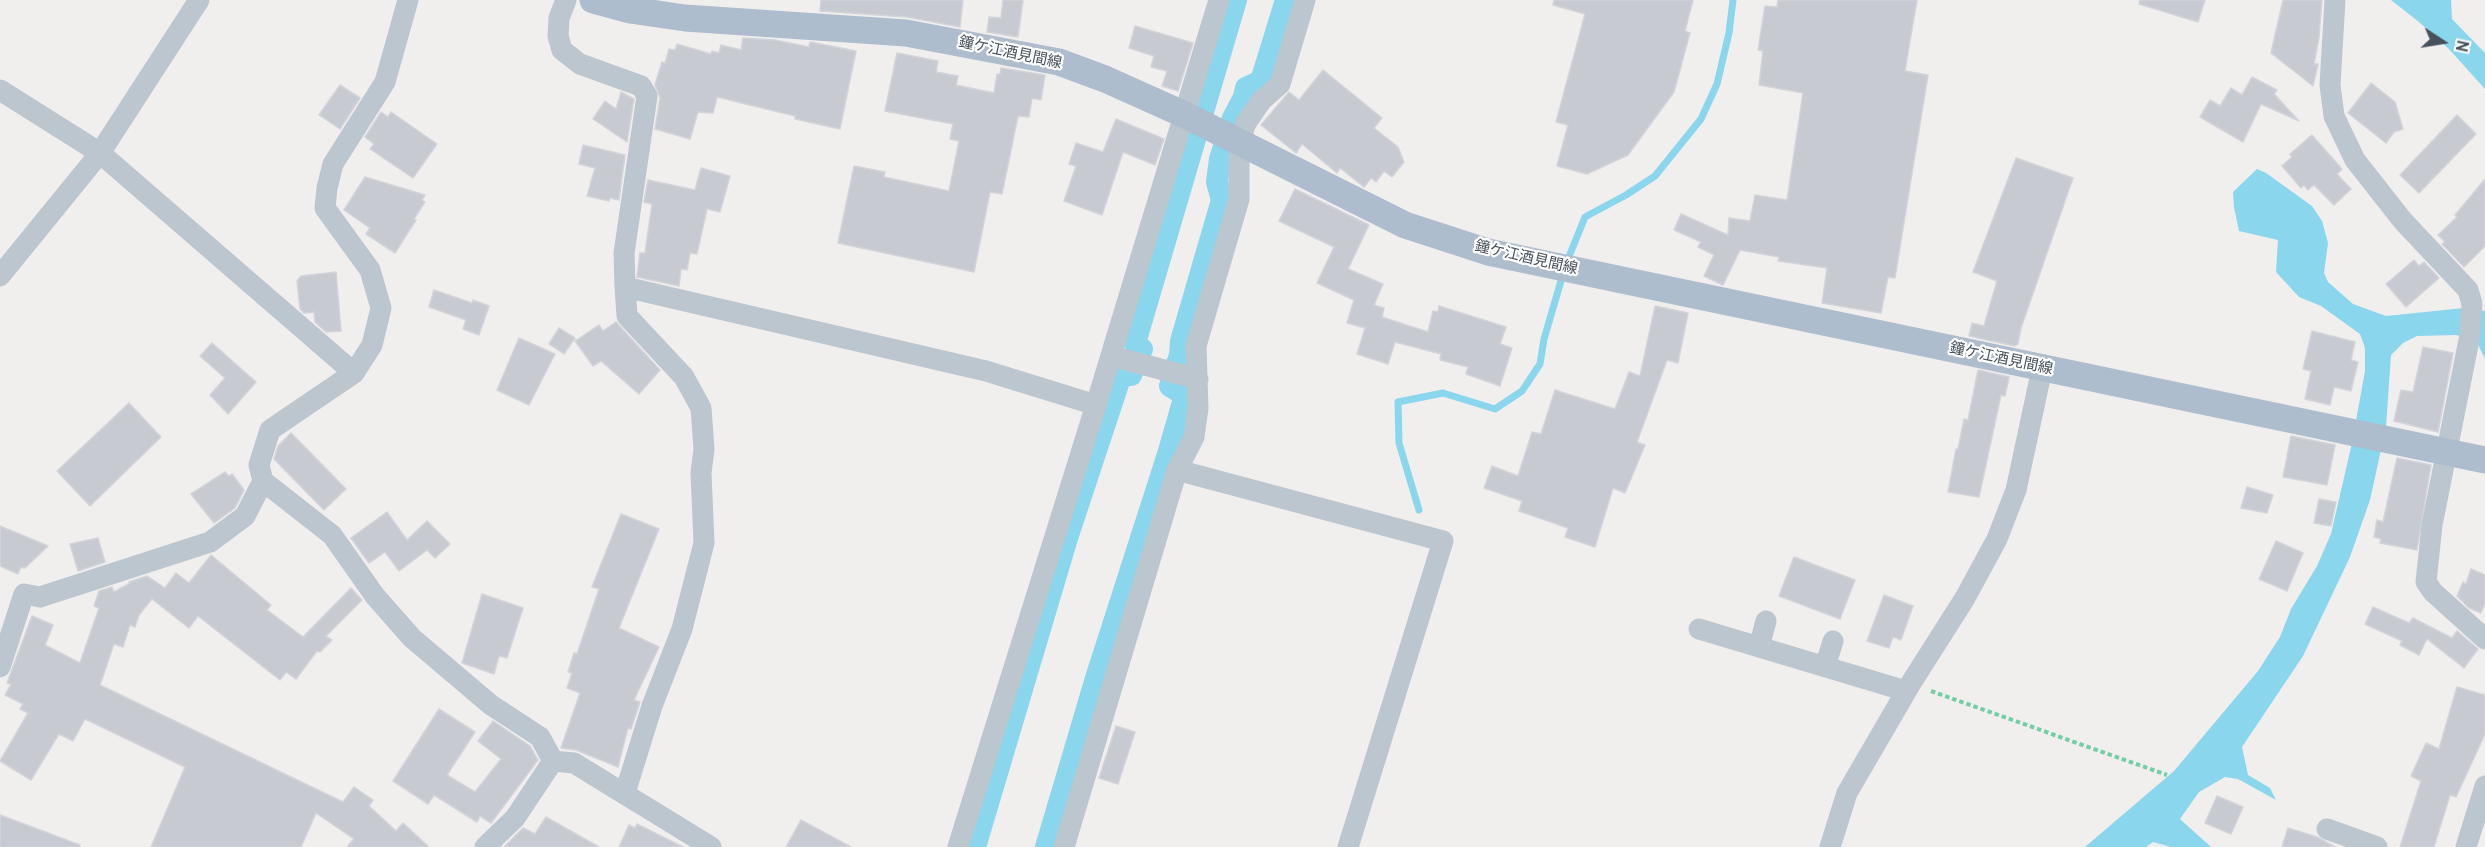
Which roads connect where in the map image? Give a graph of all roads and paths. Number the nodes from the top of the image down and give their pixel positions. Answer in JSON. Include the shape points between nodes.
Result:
{"nodes":[{"id":1,"x":199,"y":0,"type":"edge"},
{"id":2,"x":408,"y":0,"type":"edge"},
{"id":3,"x":566,"y":0,"type":"edge"},
{"id":4,"x":593,"y":0,"type":"edge"},
{"id":5,"x":1219,"y":0,"type":"edge"},
{"id":6,"x":1305,"y":0,"type":"edge"},
{"id":7,"x":2335,"y":0,"type":"edge"},
{"id":8,"x":0,"y":90,"type":"edge"},
{"id":9,"x":1187,"y":117,"type":"junction"},
{"id":10,"x":1235,"y":140,"type":"junction"},
{"id":11,"x":100,"y":153,"type":"junction"},
{"id":12,"x":0,"y":276,"type":"edge"},
{"id":13,"x":625,"y":288,"type":"junction"},
{"id":14,"x":1111,"y":356,"type":"junction"},
{"id":15,"x":2042,"y":369,"type":"junction"},
{"id":16,"x":354,"y":373,"type":"junction"},
{"id":17,"x":1198,"y":379,"type":"junction"},
{"id":18,"x":1096,"y":405,"type":"junction"},
{"id":19,"x":2446,"y":450,"type":"junction"},
{"id":20,"x":2485,"y":460,"type":"edge"},
{"id":21,"x":1177,"y":470,"type":"junction"},
{"id":22,"x":263,"y":482,"type":"junction"},
{"id":23,"x":1766,"y":621,"type":"dead end"},
{"id":24,"x":1699,"y":629,"type":"dead end"},
{"id":25,"x":2485,"y":639,"type":"edge"},
{"id":26,"x":1833,"y":641,"type":"dead end"},
{"id":27,"x":1759,"y":647,"type":"junction"},
{"id":28,"x":0,"y":667,"type":"edge"},
{"id":29,"x":1825,"y":667,"type":"junction"},
{"id":30,"x":1909,"y":687,"type":"junction"},
{"id":31,"x":553,"y":761,"type":"junction"},
{"id":32,"x":2167,"y":775,"type":"dead end"},
{"id":33,"x":2485,"y":786,"type":"edge"},
{"id":34,"x":625,"y":793,"type":"junction"},
{"id":35,"x":2327,"y":830,"type":"dead end"},
{"id":36,"x":485,"y":847,"type":"edge"},
{"id":37,"x":711,"y":847,"type":"edge"},
{"id":38,"x":958,"y":847,"type":"edge"},
{"id":39,"x":1064,"y":847,"type":"edge"},
{"id":40,"x":1348,"y":847,"type":"edge"},
{"id":41,"x":1830,"y":847,"type":"edge"},
{"id":42,"x":2377,"y":847,"type":"edge"},
{"id":43,"x":2466,"y":847,"type":"edge"}],
"edges":[{"from":1,"to":11,"type":"street"},
{"from":2,"to":16,"type":"street","via":[[385,82],[333,164],[327,188],[326,208],[370,270],[381,308],[372,345]]},
{"from":3,"to":13,"type":"street","via":[[559,18],[562,50],[580,64],[641,86],[647,96],[624,254]]},
{"from":4,"to":9,"type":"main road","name":"鐘ケ江酒見間線","via":[[685,18],[906,33],[1059,62]]},
{"from":5,"to":9,"type":"street"},
{"from":6,"to":10,"type":"street","via":[[1280,84],[1261,101]]},
{"from":7,"to":19,"type":"street","via":[[2330,85],[2334,116],[2355,160],[2403,221],[2468,290],[2472,304],[2469,340]]},
{"from":8,"to":11,"type":"street"},
{"from":9,"to":10,"type":"main road","name":"鐘ケ江酒見間線"},
{"from":9,"to":14,"type":"street"},
{"from":10,"to":15,"type":"main road","name":"鐘ケ江酒見間線","via":[[1405,225],[1488,252]]},
{"from":10,"to":17,"type":"street","via":[[1239,199],[1196,346]]},
{"from":11,"to":12,"type":"street"},
{"from":11,"to":16,"type":"street"},
{"from":13,"to":18,"type":"street","via":[[987,372]]},
{"from":13,"to":34,"type":"street","via":[[627,316],[684,377],[701,408],[704,543],[682,629],[652,706]]},
{"from":14,"to":17,"type":"street"},
{"from":14,"to":18,"type":"street"},
{"from":15,"to":19,"type":"main road","name":"鐘ケ江酒見間線"},
{"from":15,"to":30,"type":"street","via":[[2016,490],[1997,539]]},
{"from":16,"to":22,"type":"street","via":[[270,430],[259,465]]},
{"from":17,"to":21,"type":"street","via":[[1194,437]]},
{"from":18,"to":38,"type":"street"},
{"from":19,"to":20,"type":"main road","name":"鐘ケ江酒見間線"},
{"from":19,"to":25,"type":"street","via":[[2426,582]]},
{"from":21,"to":39,"type":"street"},
{"from":21,"to":40,"type":"street","via":[[1443,542]]},
{"from":22,"to":28,"type":"street","via":[[245,516],[210,542],[39,597],[24,594]]},
{"from":22,"to":31,"type":"street","via":[[332,535],[375,596],[412,638],[491,705],[540,737]]},
{"from":23,"to":27,"type":"street"},
{"from":24,"to":27,"type":"street"},
{"from":26,"to":29,"type":"street"},
{"from":27,"to":29,"type":"street"},
{"from":29,"to":30,"type":"street"},
{"from":30,"to":32,"type":"path"},
{"from":30,"to":41,"type":"street","via":[[1847,793]]},
{"from":31,"to":34,"type":"street","via":[[574,763]]},
{"from":31,"to":36,"type":"street","via":[[515,818]]},
{"from":33,"to":43,"type":"street"},
{"from":34,"to":37,"type":"street"},
{"from":35,"to":42,"type":"street"}]}
